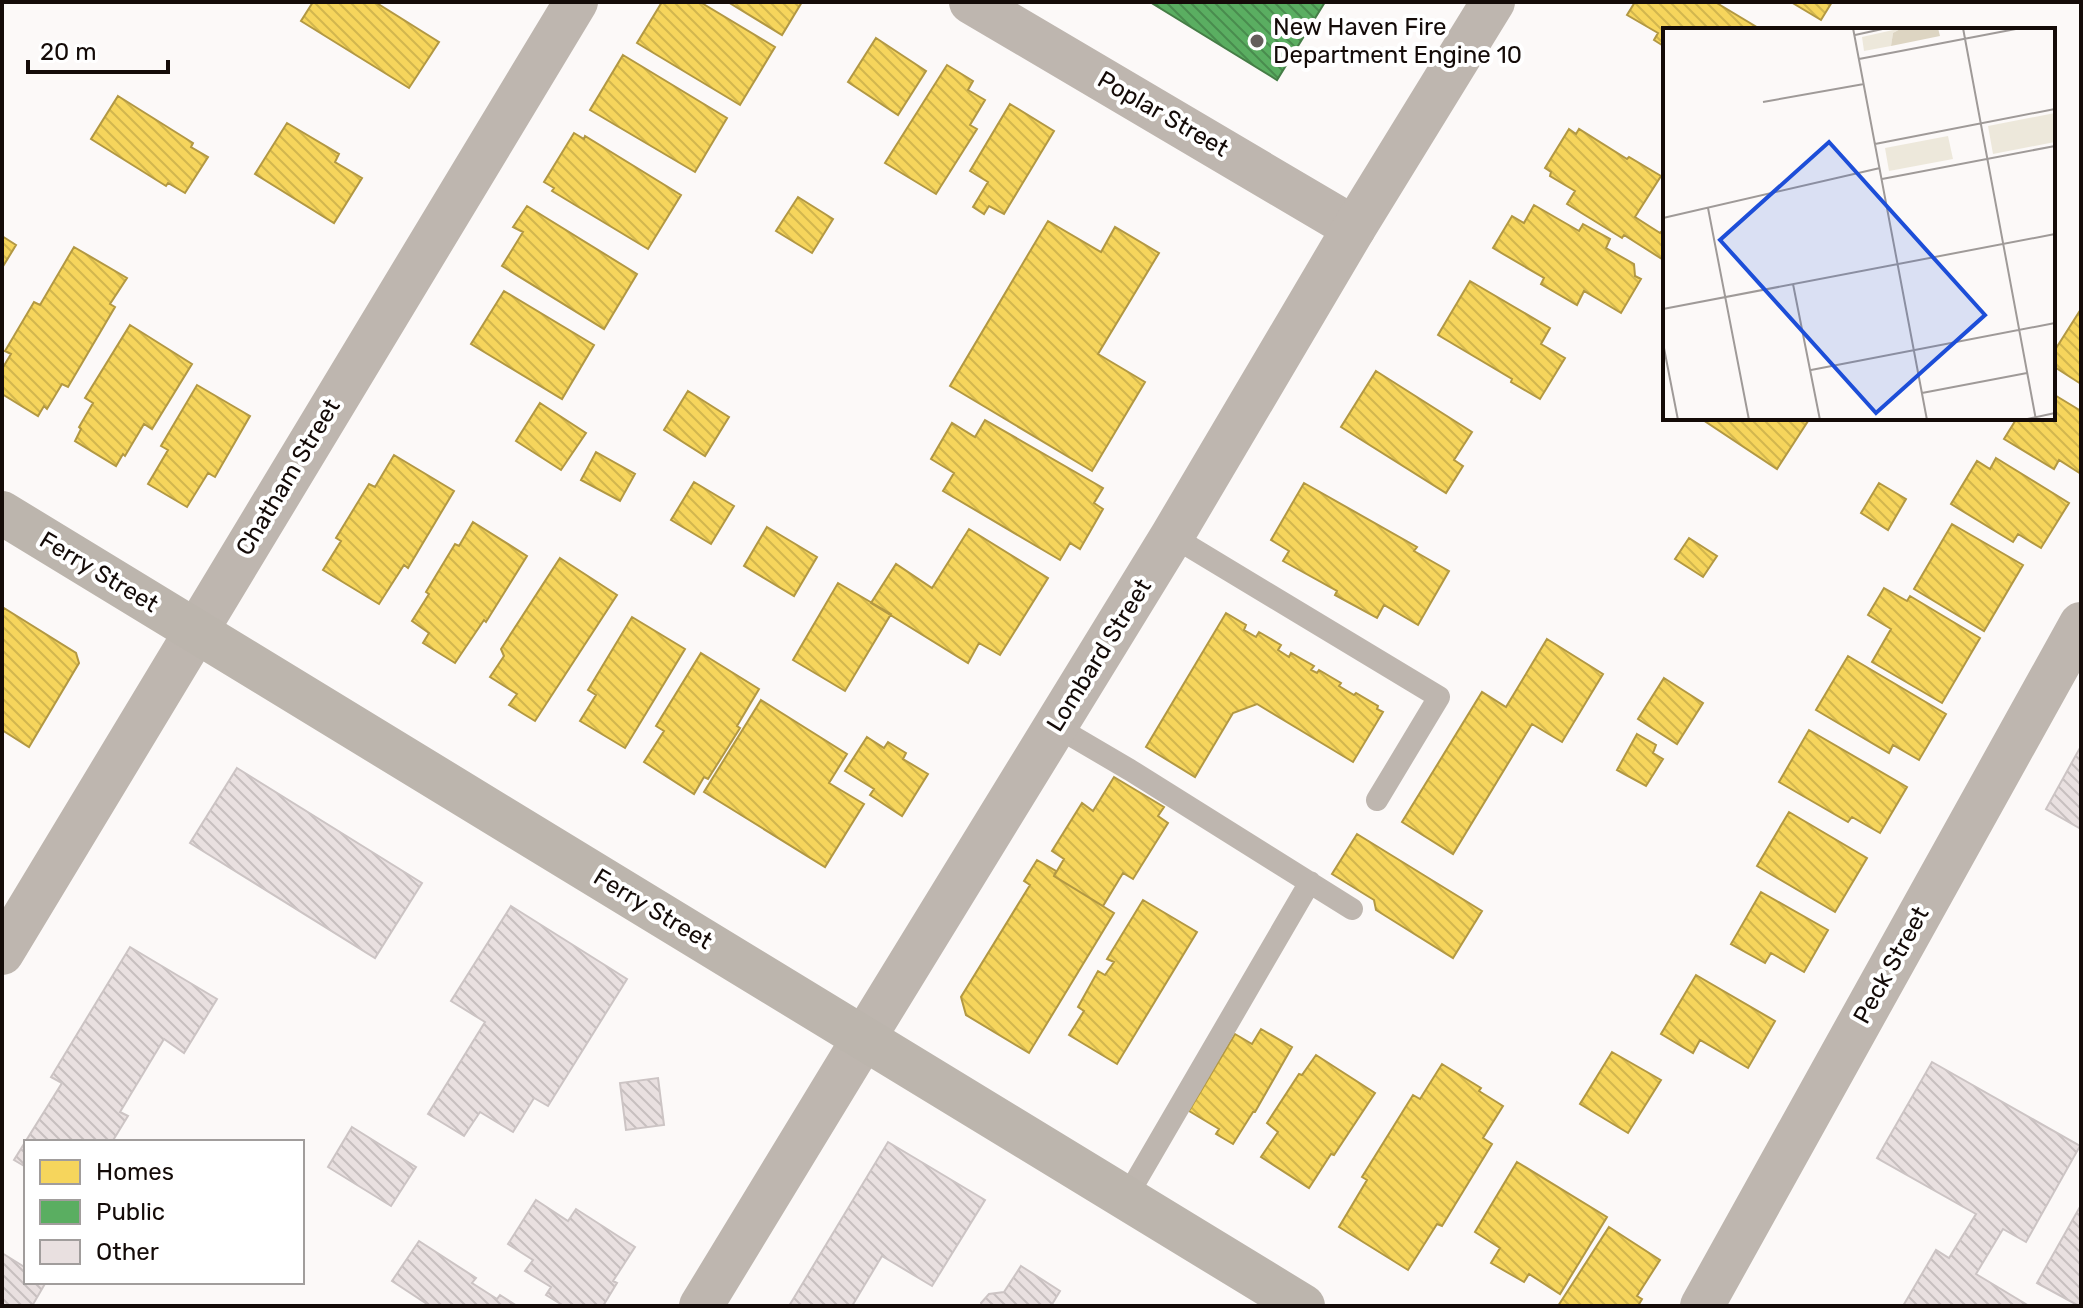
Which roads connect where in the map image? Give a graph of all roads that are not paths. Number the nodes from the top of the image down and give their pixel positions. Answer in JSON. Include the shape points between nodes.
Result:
{"nodes":[{"id":1,"x":576,"y":2,"type":"edge"},
{"id":2,"x":971,"y":2,"type":"edge"},
{"id":3,"x":1493,"y":2,"type":"edge"},
{"id":4,"x":1354,"y":228,"type":"junction"},
{"id":5,"x":2,"y":513,"type":"edge"},
{"id":6,"x":1172,"y":536,"type":"junction"},
{"id":7,"x":2081,"y":624,"type":"edge"},
{"id":8,"x":195,"y":631,"type":"junction"},
{"id":9,"x":1055,"y":726,"type":"junction"},
{"id":10,"x":1377,"y":800,"type":"dead end"},
{"id":11,"x":1310,"y":882,"type":"junction"},
{"id":12,"x":1352,"y":909,"type":"dead end"},
{"id":13,"x":2,"y":953,"type":"edge"},
{"id":14,"x":864,"y":1038,"type":"junction"},
{"id":15,"x":1126,"y":1198,"type":"junction"},
{"id":16,"x":701,"y":1306,"type":"edge"},
{"id":17,"x":1303,"y":1306,"type":"edge"},
{"id":18,"x":1702,"y":1306,"type":"edge"}],
"edges":[{"from":1,"to":8,"type":"street","name":"Chatham Street"},
{"from":2,"to":4,"type":"street","name":"Poplar Street"},
{"from":3,"to":4,"type":"street","name":"Lombard Street"},
{"from":4,"to":6,"type":"street","name":"Lombard Street"},
{"from":5,"to":8,"type":"main road","name":"Ferry Street"},
{"from":6,"to":9,"type":"street","name":"Lombard Street"},
{"from":6,"to":10,"type":"lane","via":[[1439,697]]},
{"from":7,"to":18,"type":"street","name":"Peck Street"},
{"from":8,"to":13,"type":"street","name":"Chatham Street"},
{"from":8,"to":14,"type":"main road","name":"Ferry Street"},
{"from":9,"to":11,"type":"lane"},
{"from":9,"to":14,"type":"street","name":"Lombard Street"},
{"from":11,"to":12,"type":"lane"},
{"from":11,"to":15,"type":"lane"},
{"from":14,"to":15,"type":"main road","name":"Ferry Street"},
{"from":14,"to":16,"type":"street","name":"Lombard Street"},
{"from":15,"to":17,"type":"main road","name":"Ferry Street"}]}
